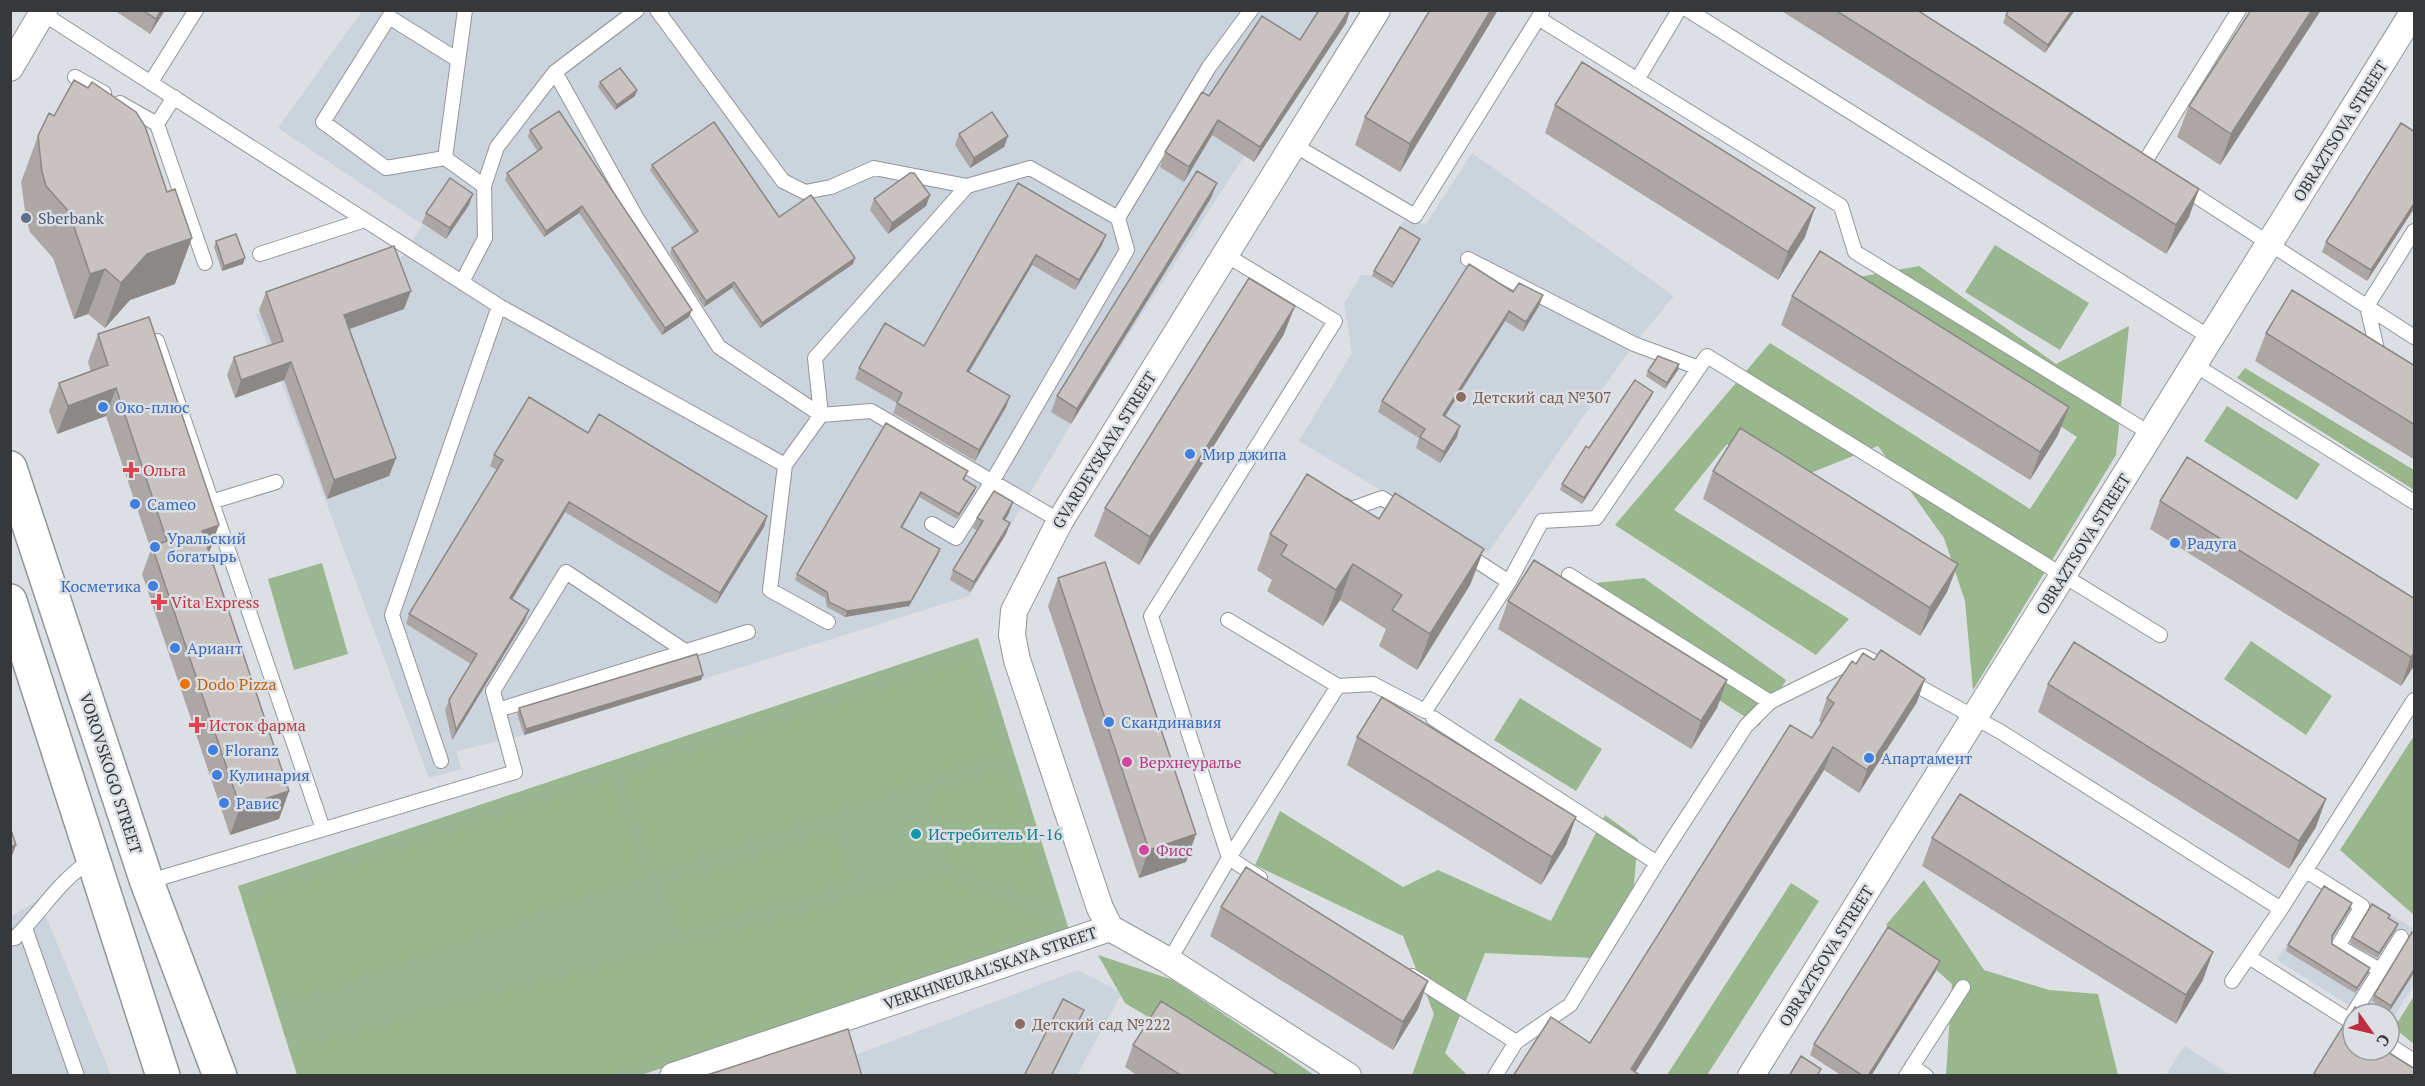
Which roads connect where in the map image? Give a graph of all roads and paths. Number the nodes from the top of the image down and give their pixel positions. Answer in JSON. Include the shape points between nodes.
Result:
{"nodes":[{"id":1,"x":196,"y":10,"type":"edge"},
{"id":2,"x":465,"y":10,"type":"edge"},
{"id":3,"x":637,"y":10,"type":"edge"},
{"id":4,"x":657,"y":10,"type":"edge"},
{"id":5,"x":1251,"y":10,"type":"edge"},
{"id":6,"x":1377,"y":10,"type":"edge"},
{"id":7,"x":1680,"y":10,"type":"edge"},
{"id":8,"x":1688,"y":10,"type":"edge"},
{"id":9,"x":2239,"y":10,"type":"edge"},
{"id":10,"x":2415,"y":11,"type":"edge"},
{"id":11,"x":43,"y":12,"type":"edge"},
{"id":12,"x":1541,"y":14,"type":"edge"},
{"id":13,"x":458,"y":60,"type":"junction"},
{"id":14,"x":10,"y":68,"type":"edge"},
{"id":15,"x":555,"y":72,"type":"junction"},
{"id":16,"x":75,"y":76,"type":"dead end"},
{"id":17,"x":1637,"y":80,"type":"junction"},
{"id":18,"x":151,"y":82,"type":"junction"},
{"id":19,"x":174,"y":97,"type":"junction"},
{"id":20,"x":157,"y":124,"type":"junction"},
{"id":21,"x":1294,"y":145,"type":"junction"},
{"id":22,"x":445,"y":158,"type":"junction"},
{"id":23,"x":484,"y":186,"type":"junction"},
{"id":24,"x":967,"y":186,"type":"junction"},
{"id":25,"x":1118,"y":218,"type":"junction"},
{"id":26,"x":365,"y":220,"type":"junction"},
{"id":27,"x":2415,"y":231,"type":"edge"},
{"id":28,"x":2270,"y":243,"type":"junction"},
{"id":29,"x":260,"y":254,"type":"dead end"},
{"id":30,"x":1226,"y":255,"type":"junction"},
{"id":31,"x":1468,"y":259,"type":"dead end"},
{"id":32,"x":205,"y":263,"type":"dead end"},
{"id":33,"x":462,"y":282,"type":"junction"},
{"id":34,"x":499,"y":306,"type":"junction"},
{"id":35,"x":2367,"y":306,"type":"junction"},
{"id":36,"x":152,"y":328,"type":"edge"},
{"id":37,"x":2415,"y":337,"type":"edge"},
{"id":38,"x":2211,"y":338,"type":"junction"},
{"id":39,"x":2195,"y":364,"type":"junction"},
{"id":40,"x":2388,"y":366,"type":"edge"},
{"id":41,"x":1699,"y":368,"type":"junction"},
{"id":42,"x":821,"y":415,"type":"junction"},
{"id":43,"x":2151,"y":434,"type":"junction"},
{"id":44,"x":786,"y":465,"type":"junction"},
{"id":45,"x":10,"y":468,"type":"edge"},
{"id":46,"x":993,"y":480,"type":"junction"},
{"id":47,"x":276,"y":482,"type":"dead end"},
{"id":48,"x":1330,"y":496,"type":"edge"},
{"id":49,"x":212,"y":502,"type":"junction"},
{"id":50,"x":2415,"y":502,"type":"edge"},
{"id":51,"x":1060,"y":521,"type":"junction"},
{"id":52,"x":932,"y":524,"type":"dead end"},
{"id":53,"x":1421,"y":524,"type":"edge"},
{"id":54,"x":1451,"y":543,"type":"edge"},
{"id":55,"x":1569,"y":575,"type":"dead end"},
{"id":56,"x":2063,"y":576,"type":"junction"},
{"id":57,"x":1509,"y":582,"type":"junction"},
{"id":58,"x":10,"y":601,"type":"edge"},
{"id":59,"x":1228,"y":620,"type":"dead end"},
{"id":60,"x":828,"y":622,"type":"dead end"},
{"id":61,"x":748,"y":632,"type":"dead end"},
{"id":62,"x":2160,"y":635,"type":"dead end"},
{"id":63,"x":685,"y":651,"type":"junction"},
{"id":64,"x":1338,"y":686,"type":"junction"},
{"id":65,"x":2415,"y":700,"type":"edge"},
{"id":66,"x":1770,"y":702,"type":"junction"},
{"id":67,"x":498,"y":710,"type":"junction"},
{"id":68,"x":1975,"y":716,"type":"junction"},
{"id":69,"x":1434,"y":718,"type":"dead end"},
{"id":70,"x":441,"y":761,"type":"dead end"},
{"id":71,"x":323,"y":829,"type":"junction"},
{"id":72,"x":95,"y":858,"type":"junction"},
{"id":73,"x":1229,"y":858,"type":"junction"},
{"id":74,"x":1657,"y":863,"type":"junction"},
{"id":75,"x":2305,"y":870,"type":"junction"},
{"id":76,"x":147,"y":882,"type":"junction"},
{"id":77,"x":1268,"y":884,"type":"edge"},
{"id":78,"x":2281,"y":909,"type":"junction"},
{"id":79,"x":25,"y":928,"type":"junction"},
{"id":80,"x":1110,"y":928,"type":"junction"},
{"id":81,"x":2401,"y":937,"type":"dead end"},
{"id":82,"x":10,"y":939,"type":"edge"},
{"id":83,"x":2249,"y":957,"type":"junction"},
{"id":84,"x":1169,"y":961,"type":"junction"},
{"id":85,"x":1397,"y":966,"type":"edge"},
{"id":86,"x":2380,"y":970,"type":"junction"},
{"id":87,"x":2232,"y":981,"type":"dead end"},
{"id":88,"x":1963,"y":987,"type":"dead end"},
{"id":89,"x":2362,"y":1002,"type":"edge"},
{"id":90,"x":2341,"y":1015,"type":"edge"},
{"id":91,"x":1515,"y":1042,"type":"junction"},
{"id":92,"x":2401,"y":1053,"type":"edge"},
{"id":93,"x":2415,"y":1062,"type":"edge"},
{"id":94,"x":1909,"y":1071,"type":"edge"},
{"id":95,"x":77,"y":1076,"type":"edge"},
{"id":96,"x":163,"y":1076,"type":"edge"},
{"id":97,"x":220,"y":1076,"type":"edge"},
{"id":98,"x":673,"y":1076,"type":"edge"},
{"id":99,"x":1347,"y":1076,"type":"edge"},
{"id":100,"x":1495,"y":1076,"type":"edge"},
{"id":101,"x":1751,"y":1076,"type":"edge"},
{"id":102,"x":1926,"y":1076,"type":"edge"}],
"edges":[{"from":1,"to":18,"type":"lane"},
{"from":2,"to":13,"type":"lane"},
{"from":3,"to":15,"type":"lane"},
{"from":4,"to":24,"type":"lane","via":[[783,181],[805,192],[831,187],[874,168]]},
{"from":5,"to":25,"type":"lane","via":[[1209,67]]},
{"from":6,"to":21,"type":"street","name":"GVARDEYSKAYA STREET"},
{"from":7,"to":17,"type":"lane"},
{"from":8,"to":38,"type":"lane"},
{"from":9,"to":28,"type":"lane","via":[[2144,163]]},
{"from":10,"to":28,"type":"street","name":"OBRAZTSOVA STREET"},
{"from":11,"to":14,"type":"street"},
{"from":11,"to":18,"type":"lane"},
{"from":12,"to":17,"type":"lane"},
{"from":12,"to":21,"type":"lane","via":[[1415,216]]},
{"from":13,"to":22,"type":"lane"},
{"from":13,"to":22,"type":"lane","via":[[389,17],[323,122],[386,168]]},
{"from":15,"to":23,"type":"lane","via":[[497,147]]},
{"from":15,"to":42,"type":"lane","via":[[636,217],[719,347]]},
{"from":16,"to":20,"type":"lane"},
{"from":17,"to":43,"type":"lane","via":[[1841,206],[1855,252]]},
{"from":18,"to":19,"type":"lane"},
{"from":19,"to":20,"type":"lane"},
{"from":19,"to":26,"type":"lane"},
{"from":20,"to":32,"type":"lane"},
{"from":21,"to":30,"type":"street","name":"GVARDEYSKAYA STREET"},
{"from":22,"to":23,"type":"lane"},
{"from":23,"to":33,"type":"lane","via":[[485,238]]},
{"from":24,"to":25,"type":"lane","via":[[1030,168]]},
{"from":24,"to":42,"type":"lane","via":[[815,358]]},
{"from":25,"to":46,"type":"lane","via":[[1127,250]]},
{"from":26,"to":29,"type":"lane"},
{"from":26,"to":33,"type":"lane"},
{"from":27,"to":35,"type":"lane"},
{"from":28,"to":35,"type":"lane"},
{"from":28,"to":38,"type":"street","name":"OBRAZTSOVA STREET"},
{"from":30,"to":51,"type":"street","name":"GVARDEYSKAYA STREET"},
{"from":30,"to":73,"type":"lane","via":[[1335,321],[1151,616]]},
{"from":31,"to":41,"type":"lane","via":[[1634,344]]},
{"from":33,"to":34,"type":"lane"},
{"from":34,"to":44,"type":"lane"},
{"from":34,"to":70,"type":"lane","via":[[392,615]]},
{"from":35,"to":37,"type":"lane"},
{"from":35,"to":40,"type":"lane","via":[[2379,360]]},
{"from":36,"to":49,"type":"lane"},
{"from":38,"to":39,"type":"street","name":"OBRAZTSOVA STREET"},
{"from":39,"to":43,"type":"street","name":"OBRAZTSOVA STREET"},
{"from":39,"to":50,"type":"lane"},
{"from":41,"to":56,"type":"lane","via":[[1707,356]]},
{"from":41,"to":57,"type":"lane","via":[[1596,518],[1542,520]]},
{"from":42,"to":44,"type":"lane"},
{"from":42,"to":46,"type":"lane","via":[[871,411]]},
{"from":43,"to":56,"type":"street","name":"OBRAZTSOVA STREET"},
{"from":44,"to":60,"type":"lane","via":[[770,590]]},
{"from":45,"to":76,"type":"main road","name":"VOROVSKOGO STREET"},
{"from":46,"to":51,"type":"lane"},
{"from":46,"to":52,"type":"lane","via":[[956,538]]},
{"from":47,"to":49,"type":"lane"},
{"from":48,"to":53,"type":"lane","via":[[1350,509],[1382,498]]},
{"from":49,"to":71,"type":"lane"},
{"from":51,"to":80,"type":"street","name":"GVARDEYSKAYA STREET","via":[[1014,611],[1012,635],[1017,660]]},
{"from":54,"to":57,"type":"lane"},
{"from":55,"to":66,"type":"lane"},
{"from":56,"to":62,"type":"lane"},
{"from":56,"to":68,"type":"street","name":"OBRAZTSOVA STREET"},
{"from":57,"to":64,"type":"lane","via":[[1425,711],[1373,684]]},
{"from":58,"to":72,"type":"main road"},
{"from":59,"to":64,"type":"lane"},
{"from":61,"to":63,"type":"lane"},
{"from":63,"to":67,"type":"lane"},
{"from":63,"to":67,"type":"lane","via":[[566,572],[493,691]]},
{"from":64,"to":73,"type":"lane"},
{"from":65,"to":75,"type":"lane"},
{"from":66,"to":68,"type":"lane","via":[[1863,656]]},
{"from":66,"to":74,"type":"lane","via":[[1746,726]]},
{"from":67,"to":71,"type":"lane","via":[[515,772]]},
{"from":68,"to":78,"type":"lane"},
{"from":68,"to":101,"type":"street","name":"OBRAZTSOVA STREET"},
{"from":69,"to":74,"type":"lane"},
{"from":71,"to":76,"type":"lane"},
{"from":72,"to":79,"type":"lane","via":[[74,871]]},
{"from":72,"to":96,"type":"main road"},
{"from":73,"to":77,"type":"lane"},
{"from":73,"to":84,"type":"lane"},
{"from":74,"to":91,"type":"lane","via":[[1570,1005]]},
{"from":75,"to":78,"type":"lane"},
{"from":75,"to":86,"type":"lane","via":[[2362,906],[2338,946]]},
{"from":76,"to":97,"type":"main road","name":"VOROVSKOGO STREET"},
{"from":78,"to":83,"type":"lane"},
{"from":79,"to":82,"type":"lane"},
{"from":79,"to":95,"type":"lane"},
{"from":80,"to":84,"type":"street","name":"VERKHNEURAL'SKAYA STREET"},
{"from":80,"to":98,"type":"street","name":"VERKHNEURAL'SKAYA STREET"},
{"from":81,"to":86,"type":"lane"},
{"from":83,"to":87,"type":"lane"},
{"from":83,"to":90,"type":"lane"},
{"from":84,"to":99,"type":"street","name":"VERKHNEURAL'SKAYA STREET"},
{"from":85,"to":91,"type":"lane"},
{"from":86,"to":89,"type":"lane"},
{"from":88,"to":94,"type":"lane"},
{"from":91,"to":100,"type":"lane"},
{"from":92,"to":93,"type":"lane"},
{"from":94,"to":102,"type":"lane"}]}
